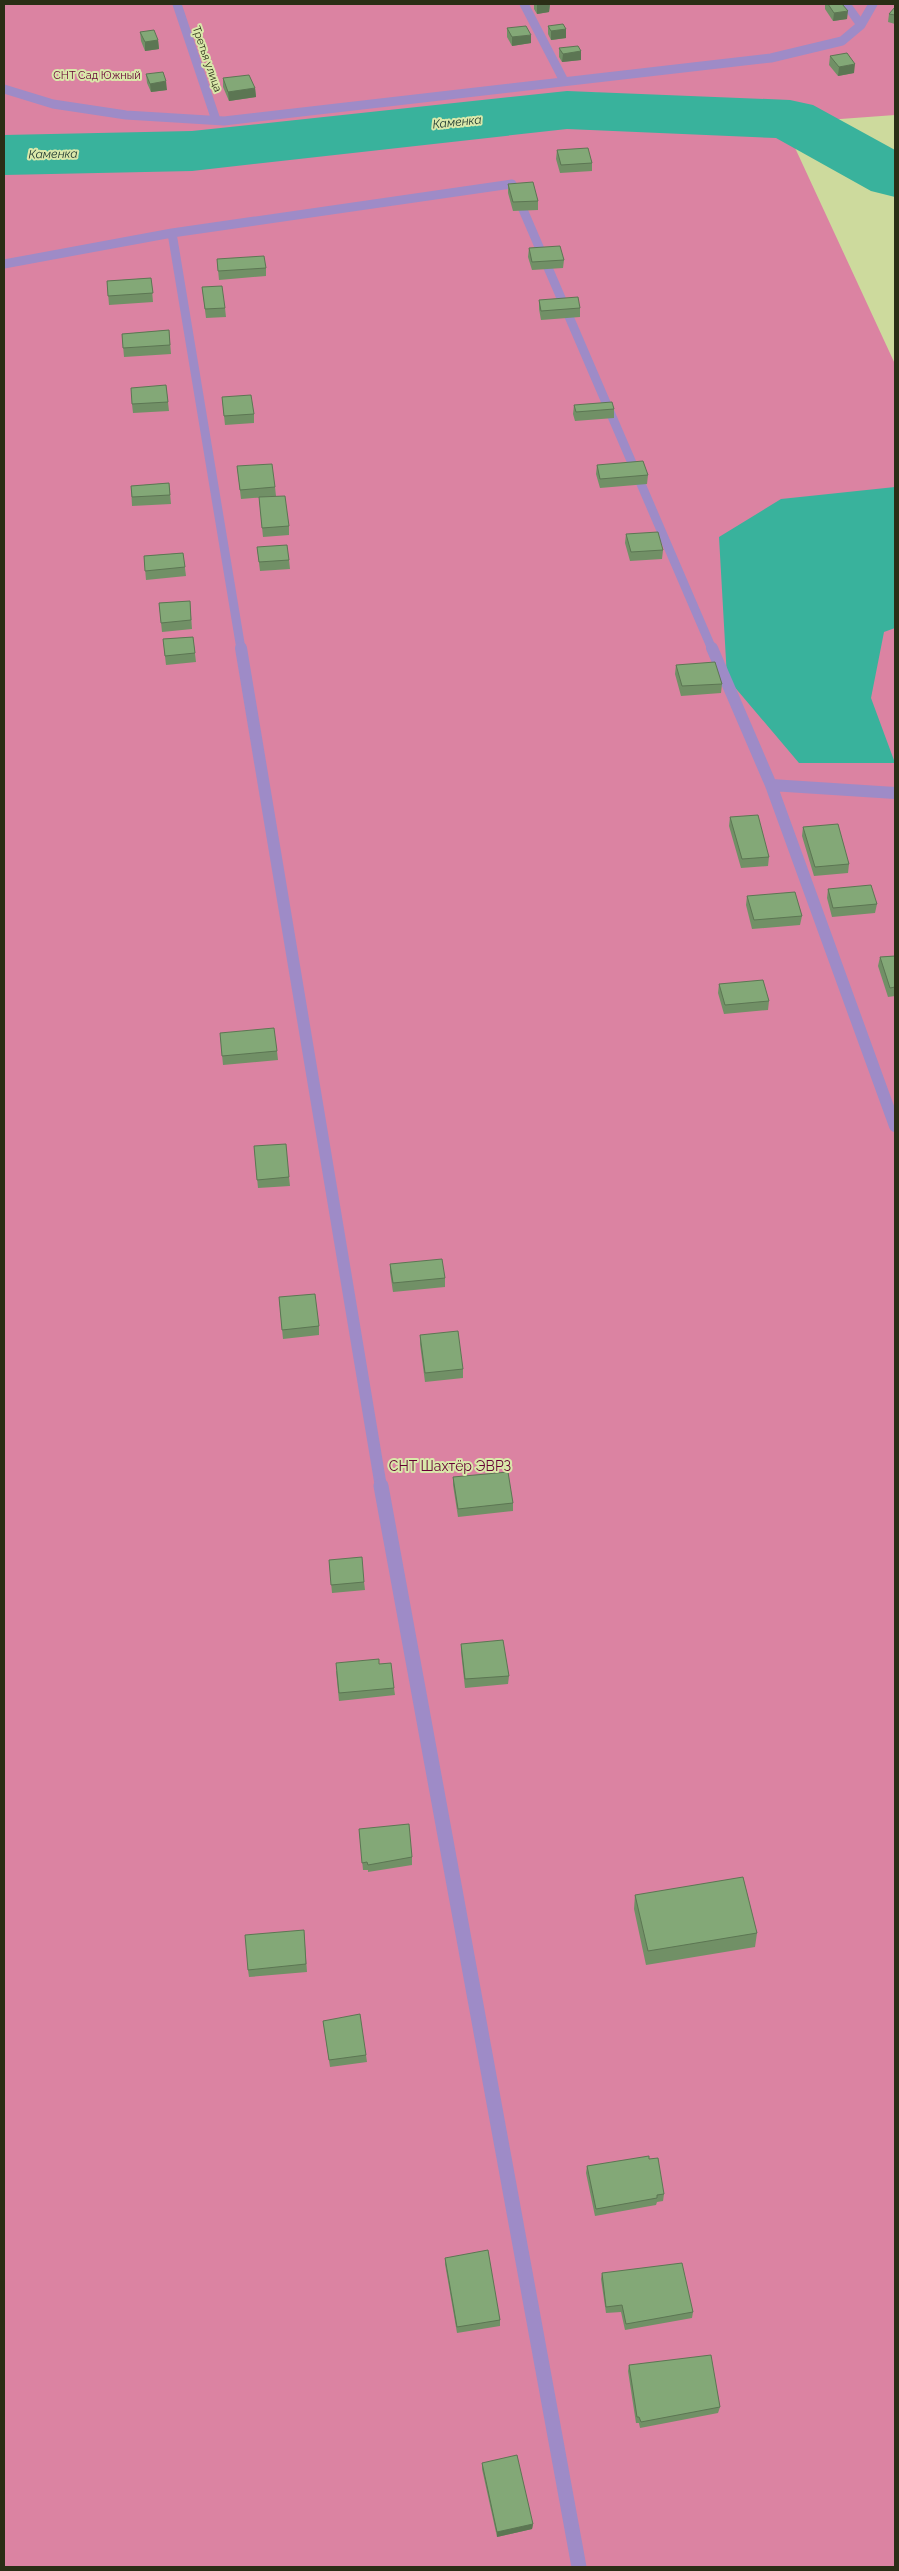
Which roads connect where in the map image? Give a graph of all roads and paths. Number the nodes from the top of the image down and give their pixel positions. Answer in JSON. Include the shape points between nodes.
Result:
{"nodes":[{"id":1,"x":177,"y":4,"type":"edge"},
{"id":2,"x":524,"y":4,"type":"edge"},
{"id":3,"x":846,"y":4,"type":"edge"},
{"id":4,"x":873,"y":4,"type":"edge"},
{"id":5,"x":860,"y":26,"type":"junction"},
{"id":6,"x":564,"y":81,"type":"junction"},
{"id":7,"x":4,"y":89,"type":"edge"},
{"id":8,"x":216,"y":120,"type":"junction"},
{"id":9,"x":172,"y":233,"type":"junction"},
{"id":10,"x":4,"y":264,"type":"edge"},
{"id":11,"x":771,"y":785,"type":"junction"},
{"id":12,"x":895,"y":793,"type":"edge"},
{"id":13,"x":895,"y":1126,"type":"edge"},
{"id":14,"x":579,"y":2567,"type":"edge"}],
"edges":[{"from":1,"to":8,"type":"street","name":"Третья улица"},
{"from":2,"to":6,"type":"street"},
{"from":3,"to":5,"type":"street"},
{"from":4,"to":5,"type":"street"},
{"from":5,"to":6,"type":"street","via":[[842,41],[771,58]]},
{"from":6,"to":8,"type":"street","via":[[224,122]]},
{"from":7,"to":8,"type":"street","via":[[53,104],[126,115]]},
{"from":9,"to":10,"type":"street"},
{"from":9,"to":11,"type":"street","via":[[512,184]]},
{"from":9,"to":14,"type":"street","via":[[375,1454]]},
{"from":11,"to":12,"type":"street"},
{"from":11,"to":13,"type":"street"}]}
